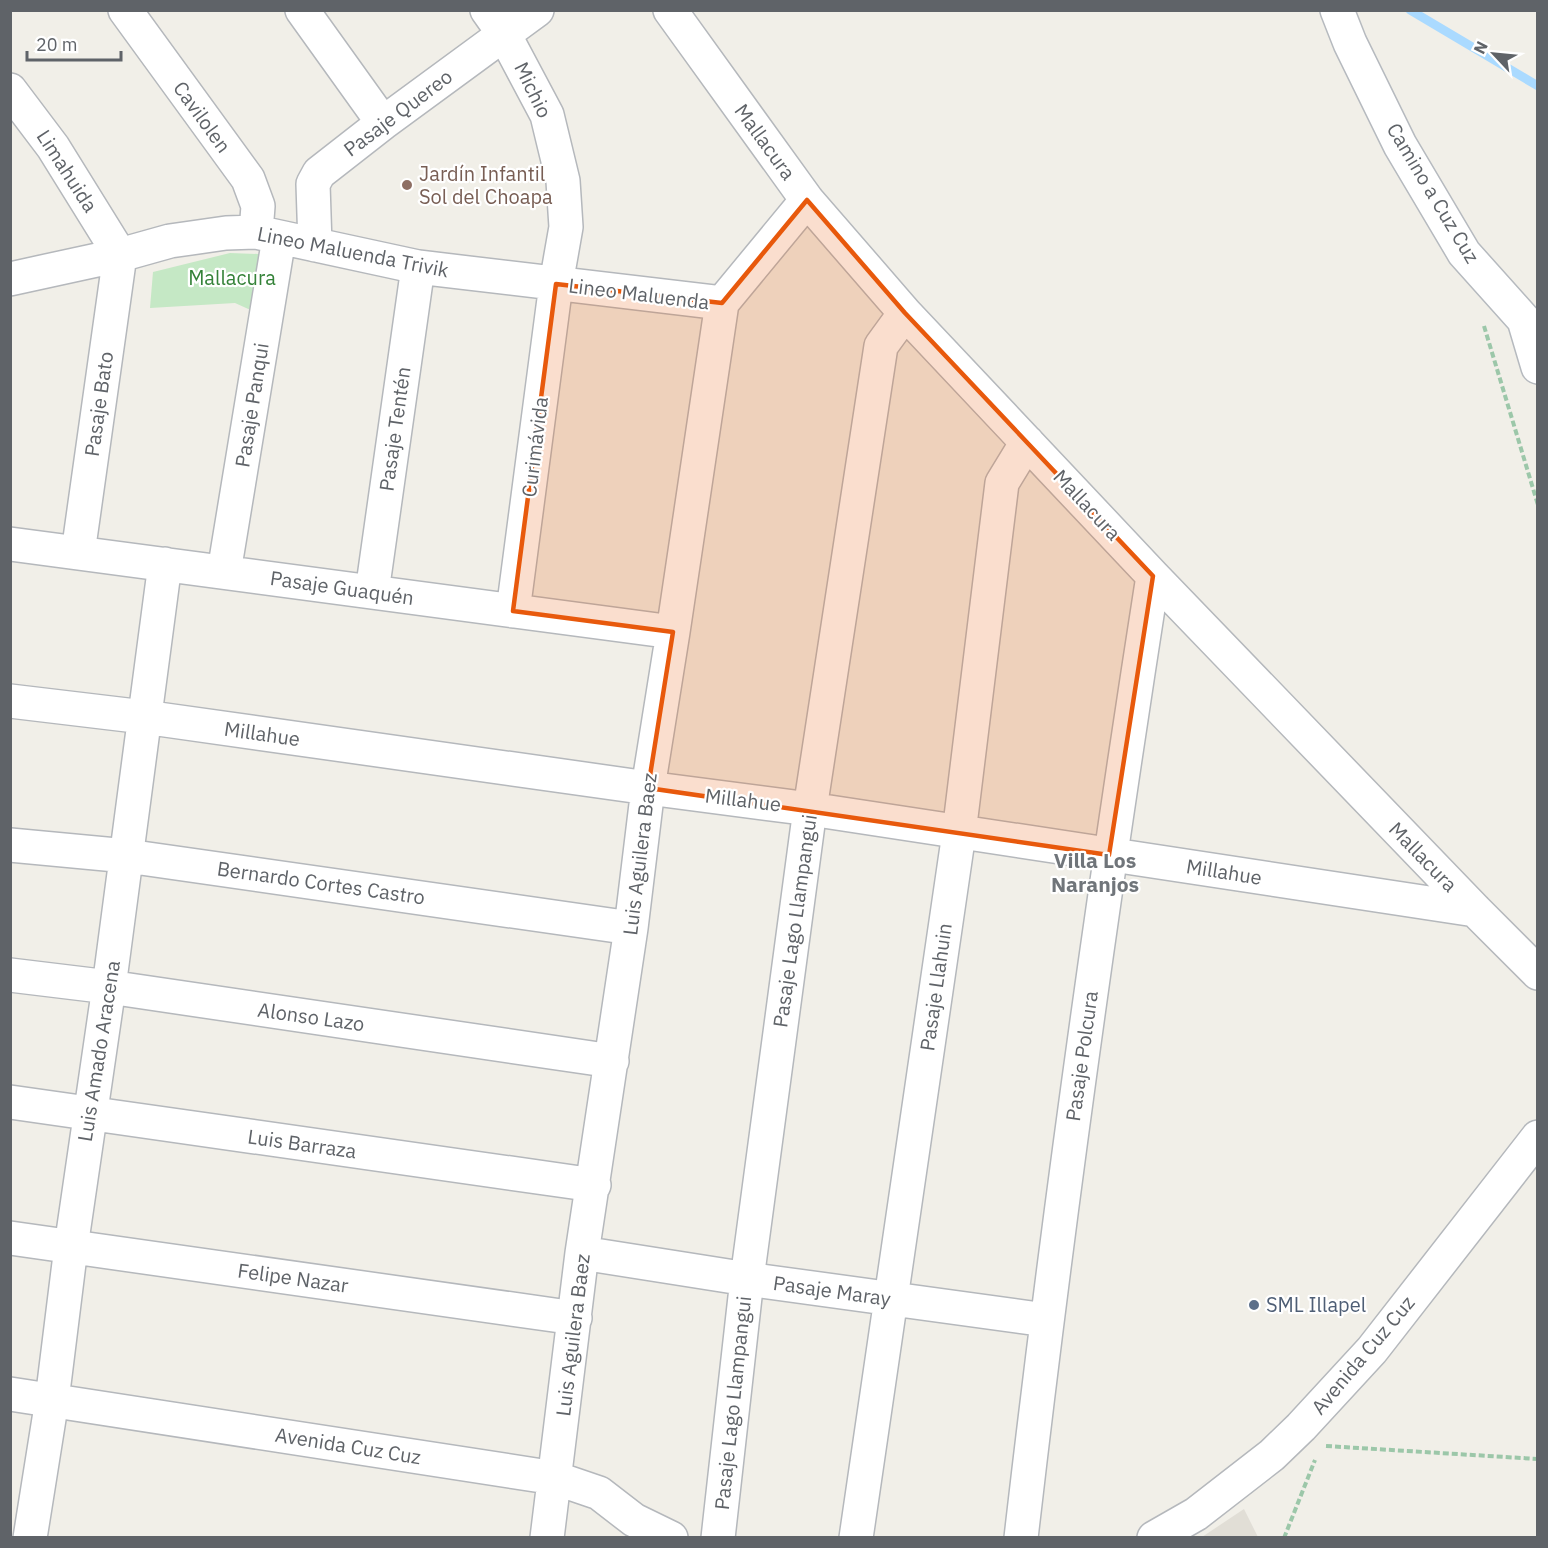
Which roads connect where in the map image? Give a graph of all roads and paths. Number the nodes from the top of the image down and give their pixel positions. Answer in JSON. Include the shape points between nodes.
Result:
{"nodes":[{"id":1,"x":125,"y":10,"type":"edge"},
{"id":2,"x":302,"y":10,"type":"edge"},
{"id":3,"x":537,"y":10,"type":"edge"},
{"id":4,"x":670,"y":10,"type":"edge"},
{"id":5,"x":1337,"y":10,"type":"edge"},
{"id":6,"x":496,"y":22,"type":"edge"},
{"id":7,"x":10,"y":90,"type":"edge"},
{"id":8,"x":383,"y":123,"type":"junction"},
{"id":9,"x":807,"y":200,"type":"junction"},
{"id":10,"x":268,"y":235,"type":"junction"},
{"id":11,"x":315,"y":245,"type":"junction"},
{"id":12,"x":120,"y":255,"type":"junction"},
{"id":13,"x":418,"y":267,"type":"junction"},
{"id":14,"x":10,"y":279,"type":"edge"},
{"id":15,"x":556,"y":284,"type":"junction"},
{"id":16,"x":722,"y":303,"type":"junction"},
{"id":17,"x":905,"y":313,"type":"junction"},
{"id":18,"x":1538,"y":367,"type":"edge"},
{"id":19,"x":1028,"y":442,"type":"junction"},
{"id":20,"x":10,"y":544,"type":"edge"},
{"id":21,"x":78,"y":553,"type":"junction"},
{"id":22,"x":165,"y":564,"type":"junction"},
{"id":23,"x":224,"y":572,"type":"junction"},
{"id":24,"x":1154,"y":576,"type":"junction"},
{"id":25,"x":372,"y":592,"type":"junction"},
{"id":26,"x":513,"y":611,"type":"junction"},
{"id":27,"x":673,"y":632,"type":"junction"},
{"id":28,"x":10,"y":701,"type":"edge"},
{"id":29,"x":144,"y":717,"type":"junction"},
{"id":30,"x":648,"y":788,"type":"junction"},
{"id":31,"x":810,"y":809,"type":"junction"},
{"id":32,"x":959,"y":833,"type":"junction"},
{"id":33,"x":10,"y":845,"type":"edge"},
{"id":34,"x":1109,"y":855,"type":"junction"},
{"id":35,"x":127,"y":856,"type":"junction"},
{"id":36,"x":1475,"y":910,"type":"junction"},
{"id":37,"x":631,"y":928,"type":"junction"},
{"id":38,"x":1538,"y":973,"type":"edge"},
{"id":39,"x":10,"y":975,"type":"edge"},
{"id":40,"x":109,"y":987,"type":"junction"},
{"id":41,"x":612,"y":1061,"type":"junction"},
{"id":42,"x":10,"y":1102,"type":"edge"},
{"id":43,"x":89,"y":1113,"type":"junction"},
{"id":44,"x":1538,"y":1137,"type":"edge"},
{"id":45,"x":594,"y":1185,"type":"junction"},
{"id":46,"x":10,"y":1238,"type":"edge"},
{"id":47,"x":71,"y":1247,"type":"junction"},
{"id":48,"x":582,"y":1253,"type":"junction"},
{"id":49,"x":747,"y":1279,"type":"junction"},
{"id":50,"x":890,"y":1300,"type":"junction"},
{"id":51,"x":574,"y":1318,"type":"junction"},
{"id":52,"x":1046,"y":1320,"type":"junction"},
{"id":53,"x":10,"y":1394,"type":"edge"},
{"id":54,"x":52,"y":1400,"type":"junction"},
{"id":55,"x":1320,"y":1446,"type":"dead end"},
{"id":56,"x":1316,"y":1456,"type":"dead end"},
{"id":57,"x":1538,"y":1459,"type":"edge"},
{"id":58,"x":555,"y":1478,"type":"junction"},
{"id":59,"x":30,"y":1538,"type":"edge"},
{"id":60,"x":547,"y":1538,"type":"edge"},
{"id":61,"x":671,"y":1538,"type":"edge"},
{"id":62,"x":718,"y":1538,"type":"edge"},
{"id":63,"x":856,"y":1538,"type":"edge"},
{"id":64,"x":1021,"y":1538,"type":"edge"},
{"id":65,"x":1154,"y":1538,"type":"edge"},
{"id":66,"x":1284,"y":1538,"type":"edge"}],
"edges":[{"from":1,"to":10,"type":"street","name":"Cavilolen","via":[[248,179]]},
{"from":2,"to":8,"type":"street"},
{"from":3,"to":6,"type":"street","name":"Pasaje Quereo"},
{"from":4,"to":9,"type":"street","name":"Mallacura"},
{"from":5,"to":18,"type":"street","name":"Camino a Cuz Cuz","via":[[1400,145],[1464,253],[1524,320]]},
{"from":6,"to":8,"type":"street","name":"Pasaje Quereo"},
{"from":6,"to":15,"type":"street","name":"Michio","via":[[547,115],[563,181],[566,227]]},
{"from":7,"to":12,"type":"street","name":"Limahuida","via":[[53,147]]},
{"from":8,"to":11,"type":"street","name":"Pasaje Quereo","via":[[315,179]]},
{"from":9,"to":16,"type":"street"},
{"from":9,"to":17,"type":"street","name":"Mallacura"},
{"from":10,"to":11,"type":"street","name":"Lineo Maluenda Trivik"},
{"from":10,"to":12,"type":"street","name":"Lineo Maluenda Trivik","via":[[226,233],[170,241]]},
{"from":10,"to":23,"type":"street","name":"Pasaje Panqui"},
{"from":11,"to":13,"type":"street","name":"Lineo Maluenda Trivik"},
{"from":12,"to":14,"type":"street","name":"Lineo Maluenda Trivik"},
{"from":12,"to":21,"type":"street","name":"Pasaje Bato"},
{"from":13,"to":15,"type":"street","name":"Lineo Maluenda Trivik"},
{"from":13,"to":25,"type":"street","name":"Pasaje Tentén"},
{"from":15,"to":16,"type":"street","name":"Lineo Maluenda"},
{"from":15,"to":26,"type":"street","name":"Curimávida"},
{"from":16,"to":27,"type":"street","name":"Luis Aguilera Baez"},
{"from":17,"to":19,"type":"street","name":"Mallacura"},
{"from":17,"to":31,"type":"street","name":"Pasaje Lago Llampangui","via":[[881,346]]},
{"from":19,"to":24,"type":"street","name":"Mallacura"},
{"from":19,"to":32,"type":"street","name":"Pasaje Llahuin","via":[[1002,483]]},
{"from":20,"to":21,"type":"street","name":"Pasaje Guaquén"},
{"from":21,"to":22,"type":"street","name":"Pasaje Guaquén"},
{"from":22,"to":23,"type":"street","name":"Pasaje Guaquén"},
{"from":22,"to":29,"type":"street","name":"Luis Amado Aracena"},
{"from":23,"to":25,"type":"street","name":"Pasaje Guaquén"},
{"from":24,"to":34,"type":"street","name":"Pasaje Polcura"},
{"from":24,"to":36,"type":"street","name":"Mallacura"},
{"from":25,"to":26,"type":"street","name":"Pasaje Guaquén"},
{"from":26,"to":27,"type":"street","name":"Pasaje Guaquén"},
{"from":27,"to":30,"type":"street","name":"Luis Aguilera Baez"},
{"from":28,"to":29,"type":"street","name":"Millahue"},
{"from":29,"to":30,"type":"street","name":"Millahue"},
{"from":29,"to":35,"type":"street","name":"Luis Amado Aracena"},
{"from":30,"to":31,"type":"street","name":"Millahue"},
{"from":30,"to":37,"type":"street","name":"Luis Aguilera Baez"},
{"from":31,"to":32,"type":"street","name":"Millahue"},
{"from":31,"to":49,"type":"street","name":"Pasaje Lago Llampangui"},
{"from":32,"to":34,"type":"street","name":"Millahue"},
{"from":32,"to":50,"type":"street","name":"Pasaje Llahuin"},
{"from":33,"to":35,"type":"street","name":"Bernardo Cortes Castro"},
{"from":34,"to":36,"type":"street","name":"Millahue"},
{"from":34,"to":52,"type":"street","name":"Pasaje Polcura"},
{"from":35,"to":37,"type":"street","name":"Bernardo Cortes Castro"},
{"from":35,"to":40,"type":"street","name":"Luis Amado Aracena"},
{"from":36,"to":38,"type":"street","name":"Mallacura"},
{"from":37,"to":41,"type":"street","name":"Luis Aguilera Baez"},
{"from":39,"to":40,"type":"street","name":"Alonso Lazo"},
{"from":40,"to":41,"type":"street","name":"Alonso Lazo"},
{"from":40,"to":43,"type":"street","name":"Luis Amado Aracena"},
{"from":41,"to":45,"type":"street","name":"Luis Aguilera Baez"},
{"from":42,"to":43,"type":"street","name":"Luis Barraza"},
{"from":43,"to":45,"type":"street","name":"Luis Barraza"},
{"from":43,"to":47,"type":"street","name":"Luis Amado Aracena"},
{"from":44,"to":65,"type":"street","name":"Avenida Cuz Cuz","via":[[1372,1350],[1301,1427],[1272,1455],[1196,1514]]},
{"from":45,"to":48,"type":"street","name":"Luis Aguilera Baez"},
{"from":46,"to":47,"type":"street","name":"Felipe Nazar"},
{"from":47,"to":51,"type":"street","name":"Felipe Nazar"},
{"from":47,"to":54,"type":"street","name":"Luis Amado Aracena"},
{"from":48,"to":49,"type":"street","name":"Pasaje Maray"},
{"from":48,"to":51,"type":"street","name":"Luis Aguilera Baez"},
{"from":49,"to":50,"type":"street","name":"Pasaje Maray"},
{"from":49,"to":62,"type":"street","name":"Pasaje Lago Llampangui"},
{"from":50,"to":52,"type":"street","name":"Pasaje Maray"},
{"from":50,"to":63,"type":"street","name":"Pasaje Llahuin"},
{"from":51,"to":58,"type":"street","name":"Luis Aguilera Baez"},
{"from":52,"to":64,"type":"street","name":"Pasaje Polcura"},
{"from":53,"to":54,"type":"street","name":"Avenida Cuz Cuz"},
{"from":54,"to":58,"type":"street","name":"Avenida Cuz Cuz"},
{"from":54,"to":59,"type":"street","name":"Luis Amado Aracena"},
{"from":55,"to":57,"type":"path"},
{"from":56,"to":66,"type":"path"},
{"from":58,"to":60,"type":"street","name":"Luis Aguilera Baez"},
{"from":58,"to":61,"type":"street","name":"Avenida Cuz Cuz","via":[[599,1493],[634,1520]]}]}
